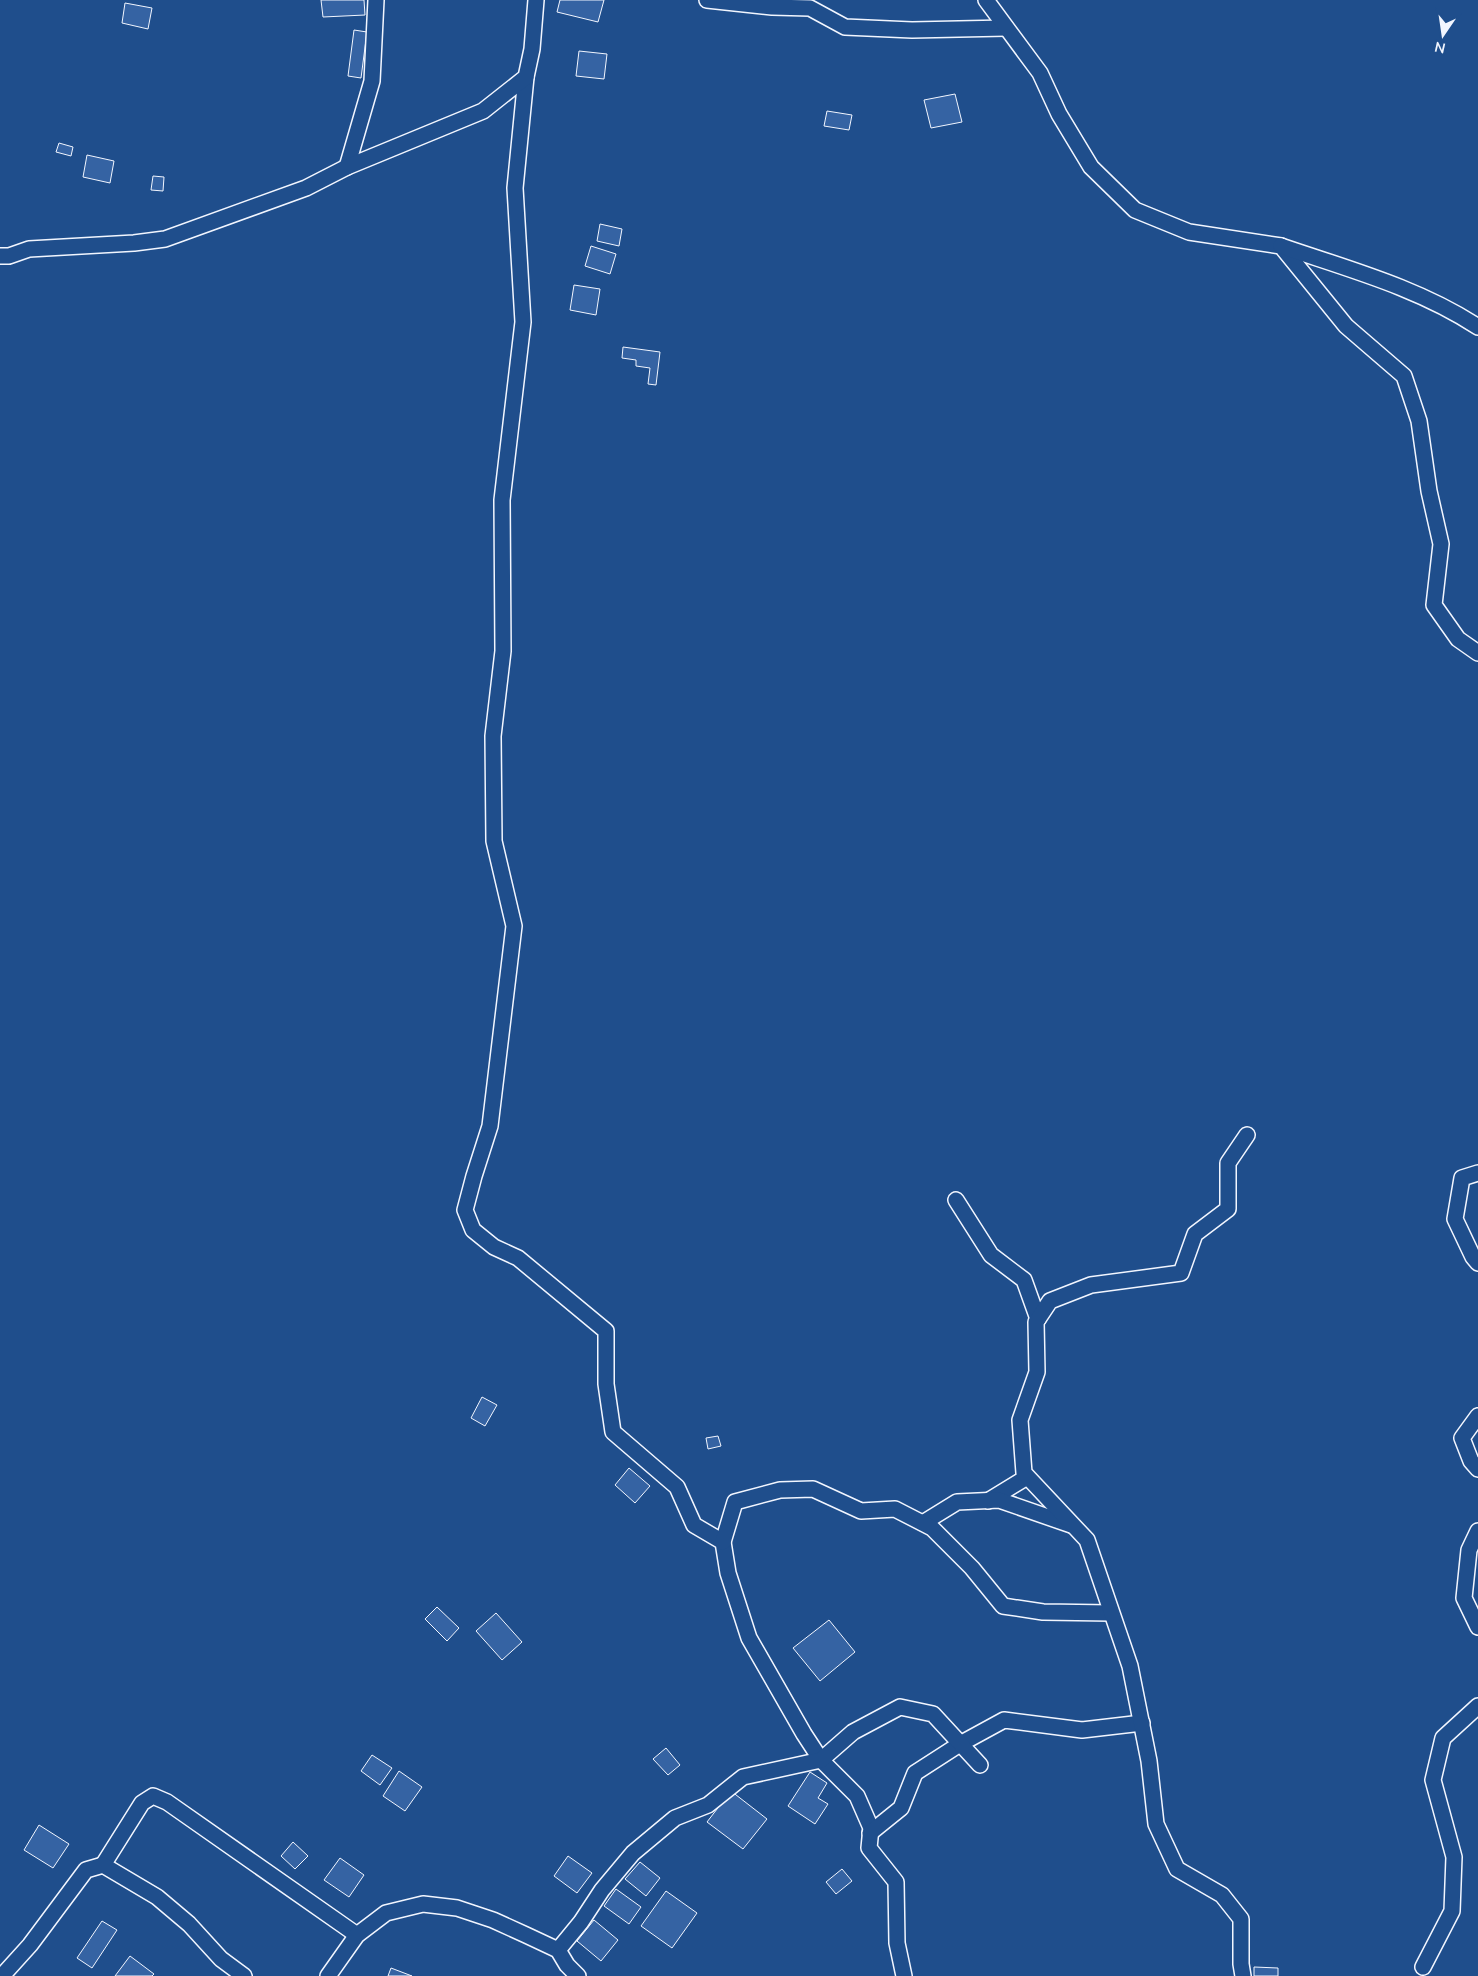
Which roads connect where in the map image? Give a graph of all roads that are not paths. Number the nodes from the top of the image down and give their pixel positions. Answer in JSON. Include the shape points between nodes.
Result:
{"nodes":[{"id":1,"x":376,"y":0,"type":"edge"},
{"id":2,"x":536,"y":0,"type":"edge"},
{"id":3,"x":707,"y":0,"type":"edge"},
{"id":4,"x":986,"y":0,"type":"edge"},
{"id":5,"x":1006,"y":28,"type":"junction"},
{"id":6,"x":526,"y":77,"type":"junction"},
{"id":7,"x":347,"y":167,"type":"junction"},
{"id":8,"x":1281,"y":246,"type":"junction"},
{"id":9,"x":0,"y":256,"type":"edge"},
{"id":10,"x":1478,"y":327,"type":"edge"},
{"id":11,"x":1478,"y":653,"type":"edge"},
{"id":12,"x":1247,"y":1135,"type":"dead end"},
{"id":13,"x":1478,"y":1173,"type":"edge"},
{"id":14,"x":956,"y":1200,"type":"dead end"},
{"id":15,"x":1478,"y":1263,"type":"edge"},
{"id":16,"x":1038,"y":1319,"type":"junction"},
{"id":17,"x":1478,"y":1416,"type":"edge"},
{"id":18,"x":1478,"y":1468,"type":"edge"},
{"id":19,"x":1027,"y":1477,"type":"junction"},
{"id":20,"x":988,"y":1501,"type":"junction"},
{"id":21,"x":923,"y":1523,"type":"junction"},
{"id":22,"x":1072,"y":1525,"type":"junction"},
{"id":23,"x":1478,"y":1531,"type":"edge"},
{"id":24,"x":723,"y":1542,"type":"junction"},
{"id":25,"x":1111,"y":1613,"type":"junction"},
{"id":26,"x":1478,"y":1627,"type":"edge"},
{"id":27,"x":1478,"y":1706,"type":"edge"},
{"id":28,"x":1142,"y":1723,"type":"junction"},
{"id":29,"x":960,"y":1744,"type":"junction"},
{"id":30,"x":821,"y":1760,"type":"junction"},
{"id":31,"x":980,"y":1765,"type":"dead end"},
{"id":32,"x":870,"y":1833,"type":"junction"},
{"id":33,"x":103,"y":1865,"type":"junction"},
{"id":34,"x":356,"y":1935,"type":"junction"},
{"id":35,"x":558,"y":1950,"type":"junction"},
{"id":36,"x":1423,"y":1967,"type":"dead end"},
{"id":37,"x":2,"y":1976,"type":"edge"},
{"id":38,"x":244,"y":1976,"type":"edge"},
{"id":39,"x":328,"y":1976,"type":"edge"},
{"id":40,"x":578,"y":1976,"type":"edge"},
{"id":41,"x":904,"y":1976,"type":"edge"},
{"id":42,"x":1243,"y":1976,"type":"edge"}],
"edges":[{"from":1,"to":7,"type":"street","via":[[372,81]]},
{"from":2,"to":6,"type":"street"},
{"from":3,"to":5,"type":"street","via":[[810,8],[845,27],[912,30]]},
{"from":4,"to":5,"type":"street"},
{"from":5,"to":8,"type":"street","via":[[1040,73],[1059,114],[1091,167],[1135,210],[1188,232]]},
{"from":6,"to":7,"type":"street","via":[[483,111]]},
{"from":6,"to":24,"type":"street","via":[[515,188],[523,322],[502,500],[503,651],[493,736],[494,841],[514,926],[490,1126],[465,1210],[473,1230],[494,1247],[518,1258],[606,1331],[606,1384],[613,1432],[677,1487],[694,1525]]},
{"from":7,"to":9,"type":"street","via":[[306,188],[165,239],[134,244],[29,249]]},
{"from":8,"to":10,"type":"street","via":[[1402,288],[1455,312]]},
{"from":8,"to":11,"type":"street","via":[[1346,326],[1404,376],[1420,421],[1429,491],[1441,544],[1434,605],[1458,639]]},
{"from":12,"to":16,"type":"street","via":[[1228,1164],[1228,1209],[1195,1234],[1181,1273],[1091,1285],[1050,1301]]},
{"from":13,"to":15,"type":"street","via":[[1462,1178],[1455,1219]]},
{"from":14,"to":16,"type":"street","via":[[991,1255],[1024,1280]]},
{"from":16,"to":19,"type":"street","via":[[1037,1372],[1020,1420]]},
{"from":17,"to":18,"type":"street","via":[[1462,1438],[1471,1461]]},
{"from":19,"to":20,"type":"street"},
{"from":19,"to":22,"type":"street"},
{"from":20,"to":21,"type":"street","via":[[957,1502]]},
{"from":20,"to":22,"type":"street","via":[[999,1500]]},
{"from":21,"to":24,"type":"street","via":[[895,1509],[861,1511],[813,1489],[780,1490],[735,1502]]},
{"from":21,"to":25,"type":"street","via":[[972,1568],[1003,1606],[1043,1612]]},
{"from":22,"to":25,"type":"street","via":[[1087,1540]]},
{"from":23,"to":26,"type":"street","via":[[1470,1550],[1464,1598]]},
{"from":24,"to":30,"type":"street","via":[[728,1573],[749,1638]]},
{"from":25,"to":28,"type":"street","via":[[1130,1666]]},
{"from":27,"to":36,"type":"street","via":[[1443,1738],[1433,1780],[1454,1857],[1452,1911]]},
{"from":28,"to":29,"type":"street","via":[[1082,1730],[1004,1720]]},
{"from":28,"to":42,"type":"street","via":[[1156,1824],[1177,1869],[1222,1895],[1241,1919]]},
{"from":29,"to":30,"type":"street","via":[[933,1714],[900,1706],[854,1732]]},
{"from":29,"to":31,"type":"street"},
{"from":29,"to":32,"type":"street","via":[[915,1773],[901,1808]]},
{"from":30,"to":32,"type":"street","via":[[857,1796],[871,1828]]},
{"from":30,"to":35,"type":"street","via":[[743,1777],[708,1805],[675,1818],[633,1853]]},
{"from":32,"to":41,"type":"street","via":[[869,1848],[896,1882],[897,1943]]},
{"from":33,"to":34,"type":"street","via":[[142,1803],[153,1796],[167,1802]]},
{"from":33,"to":37,"type":"street","via":[[86,1870],[30,1945]]},
{"from":33,"to":38,"type":"street","via":[[157,1897],[189,1924],[221,1959]]},
{"from":34,"to":35,"type":"street","via":[[386,1913],[423,1904],[457,1908],[493,1920]]},
{"from":34,"to":39,"type":"street"},
{"from":35,"to":40,"type":"street"}]}
